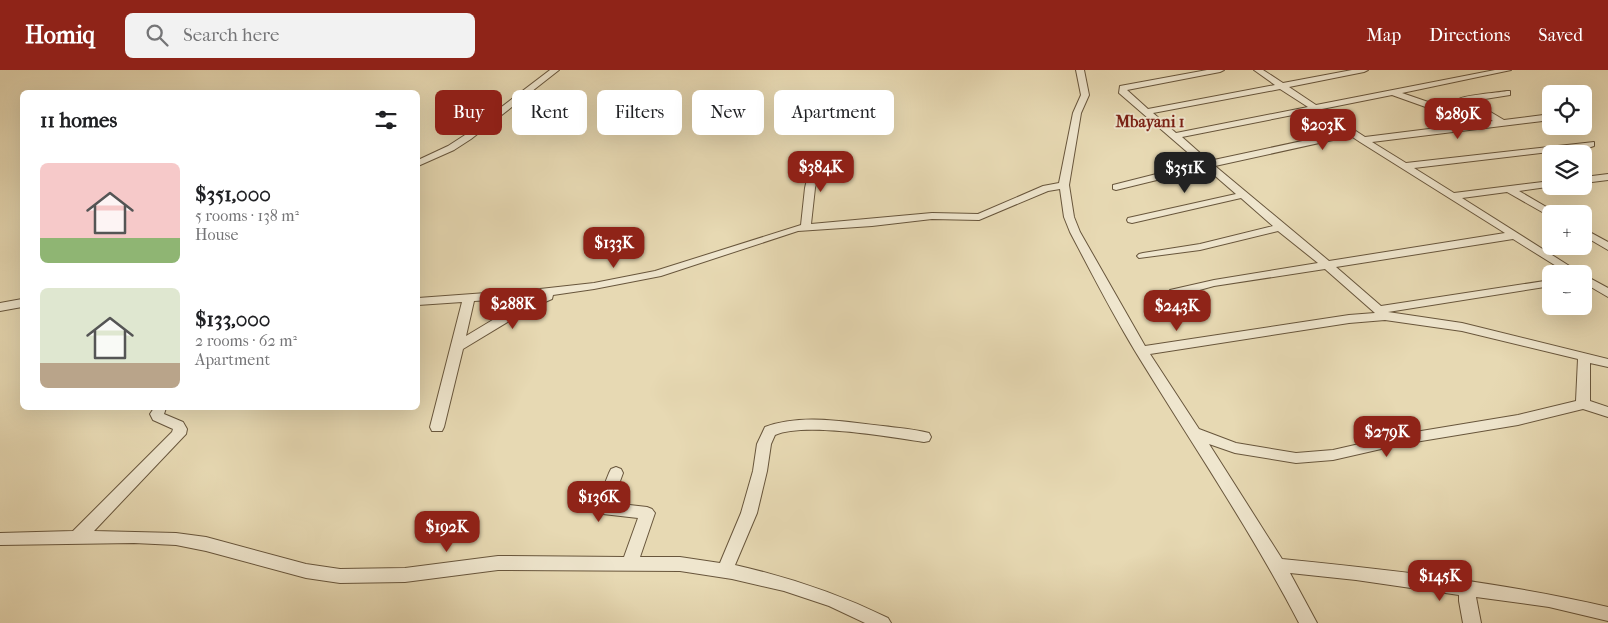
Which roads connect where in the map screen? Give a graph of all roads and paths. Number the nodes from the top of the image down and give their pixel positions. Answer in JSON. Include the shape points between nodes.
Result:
{"nodes":[{"id":1,"x":555,"y":70,"type":"edge"},
{"id":2,"x":1080,"y":70,"type":"edge"},
{"id":3,"x":1220,"y":70,"type":"edge"},
{"id":4,"x":1258,"y":70,"type":"edge"},
{"id":5,"x":1364,"y":70,"type":"edge"},
{"id":6,"x":1507,"y":70,"type":"edge"},
{"id":7,"x":1280,"y":85,"type":"junction"},
{"id":8,"x":1394,"y":93,"type":"junction"},
{"id":9,"x":1507,"y":93,"type":"dead end"},
{"id":10,"x":1468,"y":103,"type":"junction"},
{"id":11,"x":1314,"y":108,"type":"junction"},
{"id":12,"x":1146,"y":112,"type":"junction"},
{"id":13,"x":1542,"y":117,"type":"edge"},
{"id":14,"x":1502,"y":123,"type":"junction"},
{"id":15,"x":1352,"y":133,"type":"junction"},
{"id":16,"x":1174,"y":136,"type":"junction"},
{"id":17,"x":1363,"y":140,"type":"junction"},
{"id":18,"x":1591,"y":144,"type":"dead end"},
{"id":19,"x":817,"y":158,"type":"dead end"},
{"id":20,"x":420,"y":162,"type":"edge"},
{"id":21,"x":1208,"y":165,"type":"junction"},
{"id":22,"x":1405,"y":166,"type":"junction"},
{"id":23,"x":1608,"y":177,"type":"edge"},
{"id":24,"x":1592,"y":179,"type":"edge"},
{"id":25,"x":1064,"y":184,"type":"junction"},
{"id":26,"x":1542,"y":185,"type":"edge"},
{"id":27,"x":1116,"y":187,"type":"dead end"},
{"id":28,"x":1508,"y":189,"type":"junction"},
{"id":29,"x":1244,"y":195,"type":"junction"},
{"id":30,"x":1453,"y":196,"type":"junction"},
{"id":31,"x":1542,"y":208,"type":"edge"},
{"id":32,"x":1132,"y":220,"type":"dead end"},
{"id":33,"x":806,"y":226,"type":"junction"},
{"id":34,"x":1280,"y":227,"type":"junction"},
{"id":35,"x":1515,"y":235,"type":"junction"},
{"id":36,"x":1592,"y":237,"type":"edge"},
{"id":37,"x":1608,"y":246,"type":"edge"},
{"id":38,"x":1143,"y":256,"type":"dead end"},
{"id":39,"x":1329,"y":265,"type":"junction"},
{"id":40,"x":1563,"y":265,"type":"edge"},
{"id":41,"x":1592,"y":283,"type":"edge"},
{"id":42,"x":1542,"y":285,"type":"edge"},
{"id":43,"x":561,"y":291,"type":"junction"},
{"id":44,"x":1174,"y":293,"type":"dead end"},
{"id":45,"x":1608,"y":293,"type":"edge"},
{"id":46,"x":469,"y":297,"type":"junction"},
{"id":47,"x":420,"y":301,"type":"edge"},
{"id":48,"x":20,"y":304,"type":"edge"},
{"id":49,"x":0,"y":307,"type":"edge"},
{"id":50,"x":1382,"y":313,"type":"junction"},
{"id":51,"x":456,"y":347,"type":"junction"},
{"id":52,"x":1141,"y":350,"type":"junction"},
{"id":53,"x":1584,"y":357,"type":"junction"},
{"id":54,"x":1608,"y":363,"type":"edge"},
{"id":55,"x":1583,"y":404,"type":"junction"},
{"id":56,"x":159,"y":410,"type":"edge"},
{"id":57,"x":1608,"y":412,"type":"edge"},
{"id":58,"x":437,"y":427,"type":"dead end"},
{"id":59,"x":1194,"y":433,"type":"junction"},
{"id":60,"x":924,"y":437,"type":"dead end"},
{"id":61,"x":616,"y":473,"type":"dead end"},
{"id":62,"x":77,"y":538,"type":"junction"},
{"id":63,"x":0,"y":539,"type":"edge"},
{"id":64,"x":630,"y":564,"type":"junction"},
{"id":65,"x":1277,"y":565,"type":"junction"},
{"id":66,"x":725,"y":571,"type":"junction"},
{"id":67,"x":1468,"y":590,"type":"junction"},
{"id":68,"x":1608,"y":614,"type":"edge"},
{"id":69,"x":882,"y":623,"type":"edge"},
{"id":70,"x":1308,"y":623,"type":"edge"},
{"id":71,"x":1472,"y":623,"type":"edge"}],
"edges":[{"from":1,"to":20,"type":"street","via":[[468,138]]},
{"from":2,"to":25,"type":"street","via":[[1085,95],[1077,114]]},
{"from":3,"to":12,"type":"street","via":[[1121,90]]},
{"from":4,"to":7,"type":"street"},
{"from":5,"to":7,"type":"street"},
{"from":6,"to":8,"type":"street"},
{"from":7,"to":11,"type":"street"},
{"from":7,"to":12,"type":"street"},
{"from":8,"to":10,"type":"street","via":[[1434,107]]},
{"from":8,"to":11,"type":"street"},
{"from":9,"to":10,"type":"street","via":[[1462,99]]},
{"from":10,"to":14,"type":"street"},
{"from":11,"to":15,"type":"street"},
{"from":11,"to":16,"type":"street"},
{"from":12,"to":16,"type":"street"},
{"from":13,"to":14,"type":"street"},
{"from":14,"to":17,"type":"street"},
{"from":15,"to":17,"type":"street"},
{"from":15,"to":21,"type":"street"},
{"from":16,"to":21,"type":"street"},
{"from":17,"to":22,"type":"street"},
{"from":18,"to":22,"type":"street"},
{"from":19,"to":33,"type":"street"},
{"from":21,"to":27,"type":"street"},
{"from":21,"to":29,"type":"street"},
{"from":22,"to":30,"type":"street"},
{"from":23,"to":24,"type":"street"},
{"from":25,"to":33,"type":"street","via":[[1046,188],[979,216],[932,216],[872,224]]},
{"from":25,"to":52,"type":"street","via":[[1075,232]]},
{"from":26,"to":28,"type":"street"},
{"from":28,"to":30,"type":"street"},
{"from":28,"to":31,"type":"street"},
{"from":29,"to":32,"type":"street"},
{"from":29,"to":34,"type":"street"},
{"from":30,"to":35,"type":"street"},
{"from":33,"to":43,"type":"street","via":[[656,274]]},
{"from":34,"to":38,"type":"street","via":[[1200,247]]},
{"from":34,"to":39,"type":"street"},
{"from":35,"to":39,"type":"street"},
{"from":35,"to":40,"type":"street"},
{"from":36,"to":37,"type":"street"},
{"from":39,"to":44,"type":"street","via":[[1214,283]]},
{"from":39,"to":50,"type":"street"},
{"from":41,"to":45,"type":"street"},
{"from":42,"to":50,"type":"street"},
{"from":43,"to":46,"type":"street"},
{"from":43,"to":51,"type":"street","via":[[525,306]]},
{"from":46,"to":47,"type":"street"},
{"from":46,"to":51,"type":"street"},
{"from":48,"to":49,"type":"street"},
{"from":50,"to":52,"type":"street"},
{"from":50,"to":53,"type":"street","via":[[1508,337]]},
{"from":51,"to":58,"type":"street"},
{"from":52,"to":59,"type":"street"},
{"from":53,"to":54,"type":"street"},
{"from":53,"to":55,"type":"street"},
{"from":55,"to":57,"type":"street"},
{"from":55,"to":59,"type":"street","via":[[1518,420],[1307,458],[1248,450]]},
{"from":56,"to":62,"type":"street","via":[[158,417],[178,426],[179,434]]},
{"from":59,"to":65,"type":"street"},
{"from":60,"to":66,"type":"street","via":[[798,425],[772,429],[766,438],[747,520]]},
{"from":61,"to":64,"type":"street","via":[[603,508],[647,514]]},
{"from":62,"to":63,"type":"street"},
{"from":62,"to":64,"type":"street","via":[[176,539],[306,571],[340,576],[405,575],[498,563]]},
{"from":64,"to":66,"type":"street","via":[[680,564]]},
{"from":65,"to":67,"type":"street"},
{"from":65,"to":70,"type":"street"},
{"from":66,"to":69,"type":"street","via":[[828,598]]},
{"from":67,"to":68,"type":"street","via":[[1549,600]]},
{"from":67,"to":71,"type":"street"}]}
